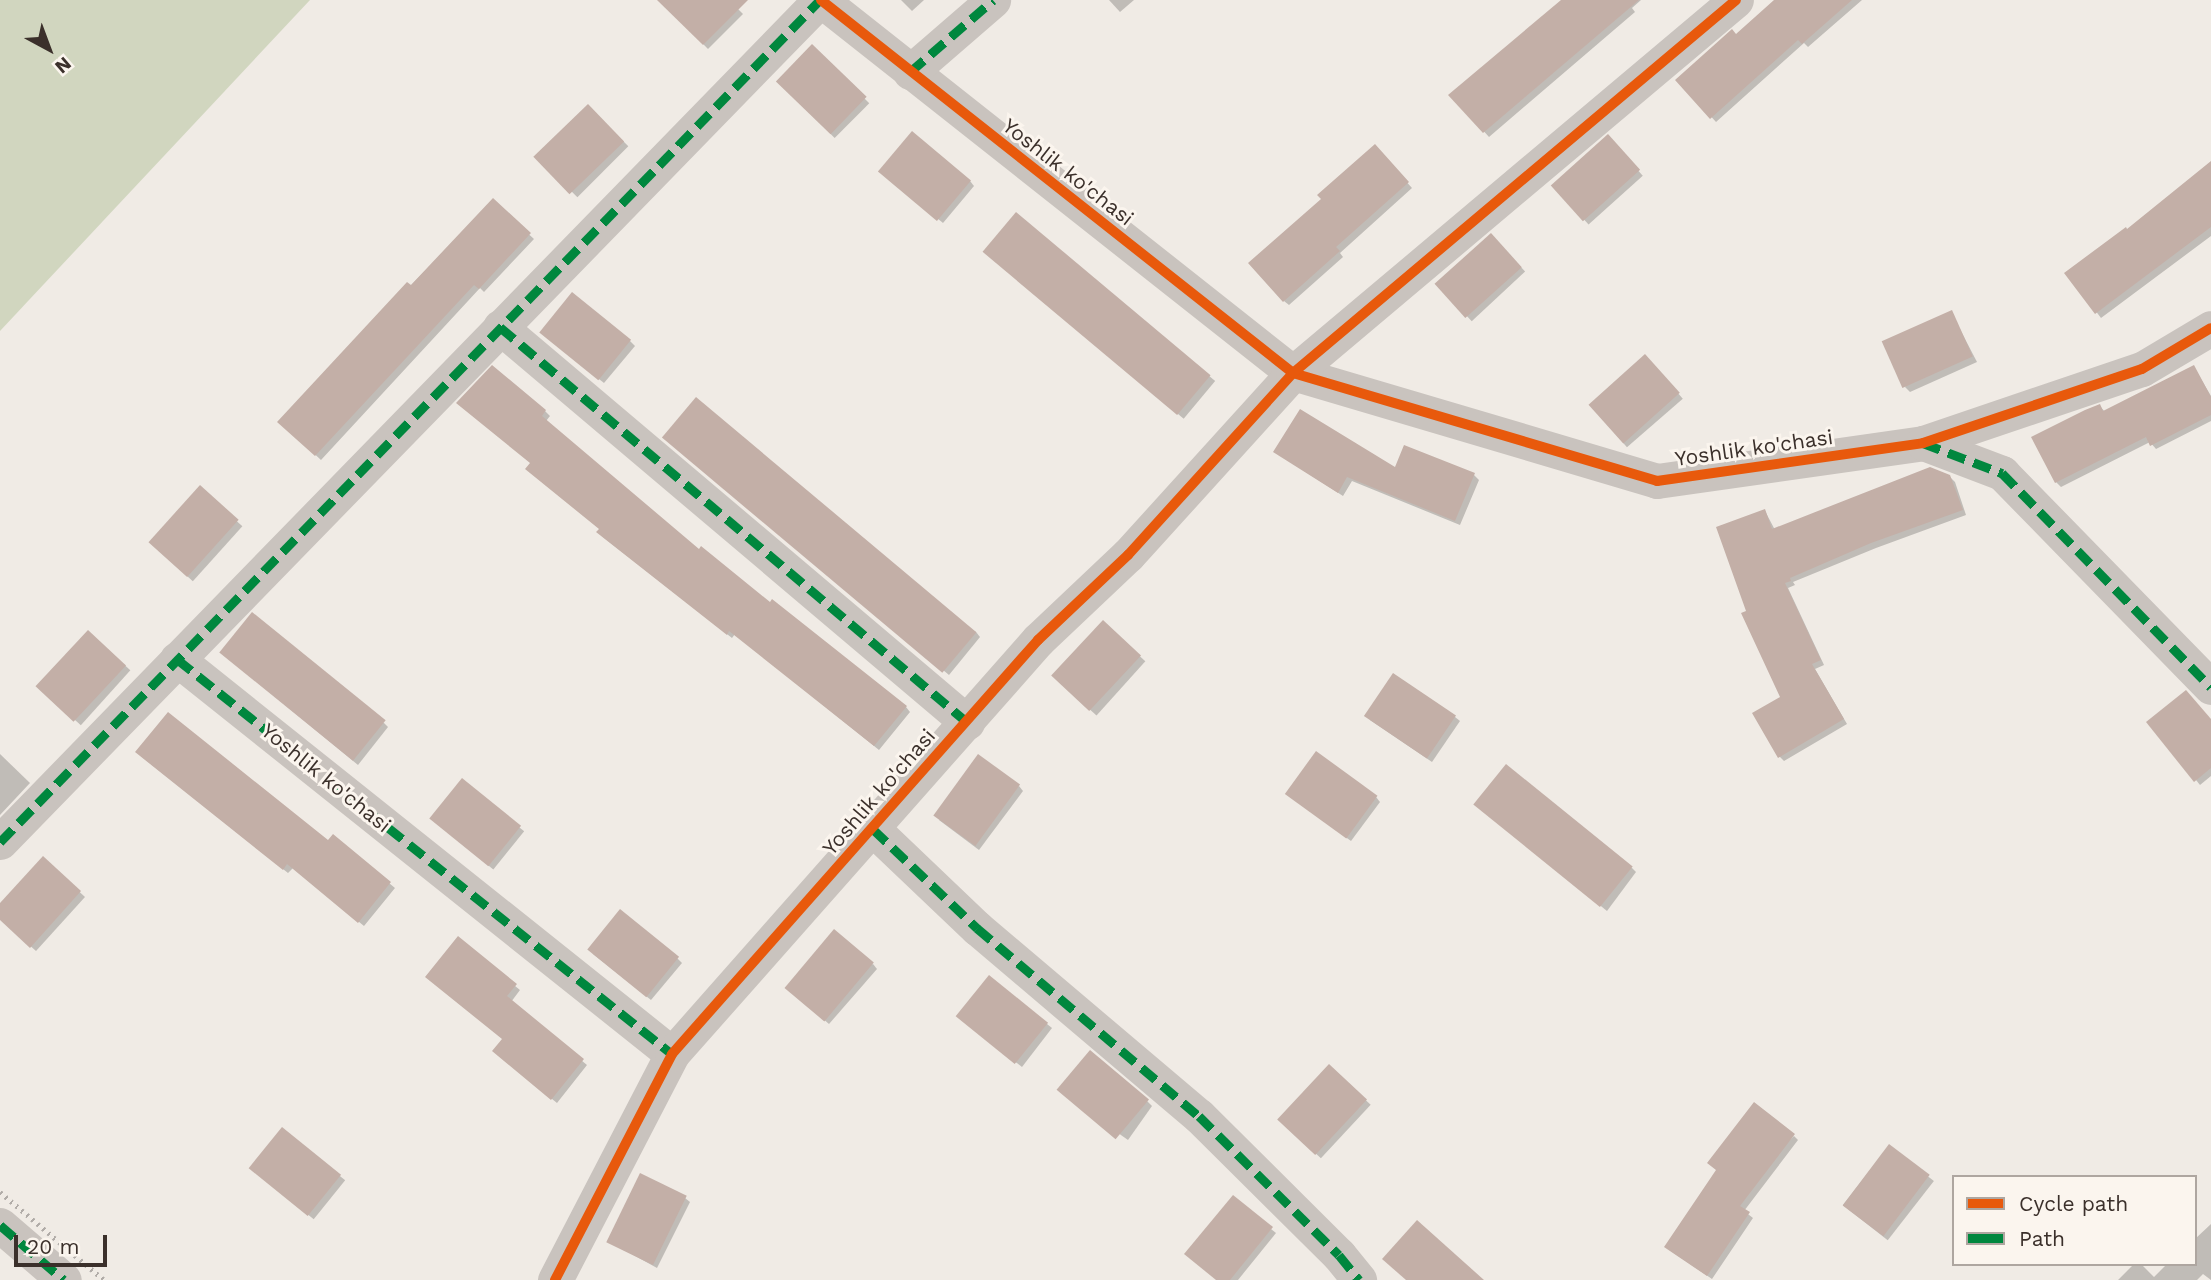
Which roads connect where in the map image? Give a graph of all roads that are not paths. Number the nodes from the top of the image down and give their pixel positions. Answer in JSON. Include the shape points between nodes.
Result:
{"nodes":[{"id":1,"x":820,"y":0,"type":"edge"},
{"id":2,"x":993,"y":0,"type":"edge"},
{"id":3,"x":1736,"y":0,"type":"edge"},
{"id":4,"x":909,"y":72,"type":"junction"},
{"id":5,"x":500,"y":327,"type":"junction"},
{"id":6,"x":2211,"y":328,"type":"edge"},
{"id":7,"x":1293,"y":373,"type":"junction"},
{"id":8,"x":1923,"y":443,"type":"junction"},
{"id":9,"x":177,"y":659,"type":"junction"},
{"id":10,"x":2211,"y":687,"type":"edge"},
{"id":11,"x":967,"y":722,"type":"junction"},
{"id":12,"x":873,"y":830,"type":"junction"},
{"id":13,"x":0,"y":842,"type":"edge"},
{"id":14,"x":672,"y":1054,"type":"junction"},
{"id":15,"x":0,"y":1225,"type":"edge"},
{"id":16,"x":64,"y":1280,"type":"edge"},
{"id":17,"x":555,"y":1280,"type":"edge"},
{"id":18,"x":1359,"y":1280,"type":"edge"}],
"edges":[{"from":1,"to":4,"type":"street","name":"Yoshlik ko'chasi"},
{"from":1,"to":5,"type":"street","name":"Yoshlik ko'chasi"},
{"from":2,"to":4,"type":"street"},
{"from":3,"to":7,"type":"street","name":"Yoshlik ko'chasi"},
{"from":4,"to":7,"type":"street","name":"Yoshlik ko'chasi"},
{"from":5,"to":9,"type":"street","name":"Yoshlik ko'chasi"},
{"from":5,"to":11,"type":"street","name":"Yoshlik ko'chasi"},
{"from":6,"to":8,"type":"street","name":"Yoshlik ko'chasi","via":[[2142,369]]},
{"from":7,"to":8,"type":"street","name":"Yoshlik ko'chasi","via":[[1657,481]]},
{"from":7,"to":11,"type":"street","name":"Yoshlik ko'chasi","via":[[1128,555],[1038,640]]},
{"from":8,"to":10,"type":"street","name":"Yoshlik ko'chasi","via":[[2002,473]]},
{"from":9,"to":13,"type":"street","name":"Yoshlik ko'chasi"},
{"from":9,"to":14,"type":"street","name":"Yoshlik ko'chasi"},
{"from":11,"to":12,"type":"street","name":"Yoshlik ko'chasi"},
{"from":12,"to":14,"type":"street","name":"Yoshlik ko'chasi"},
{"from":12,"to":18,"type":"street","name":"Yoshlik ko'chasi","via":[[977,928],[1199,1116]]},
{"from":14,"to":17,"type":"street","name":"Yoshlik ko'chasi"},
{"from":15,"to":16,"type":"street"}]}
